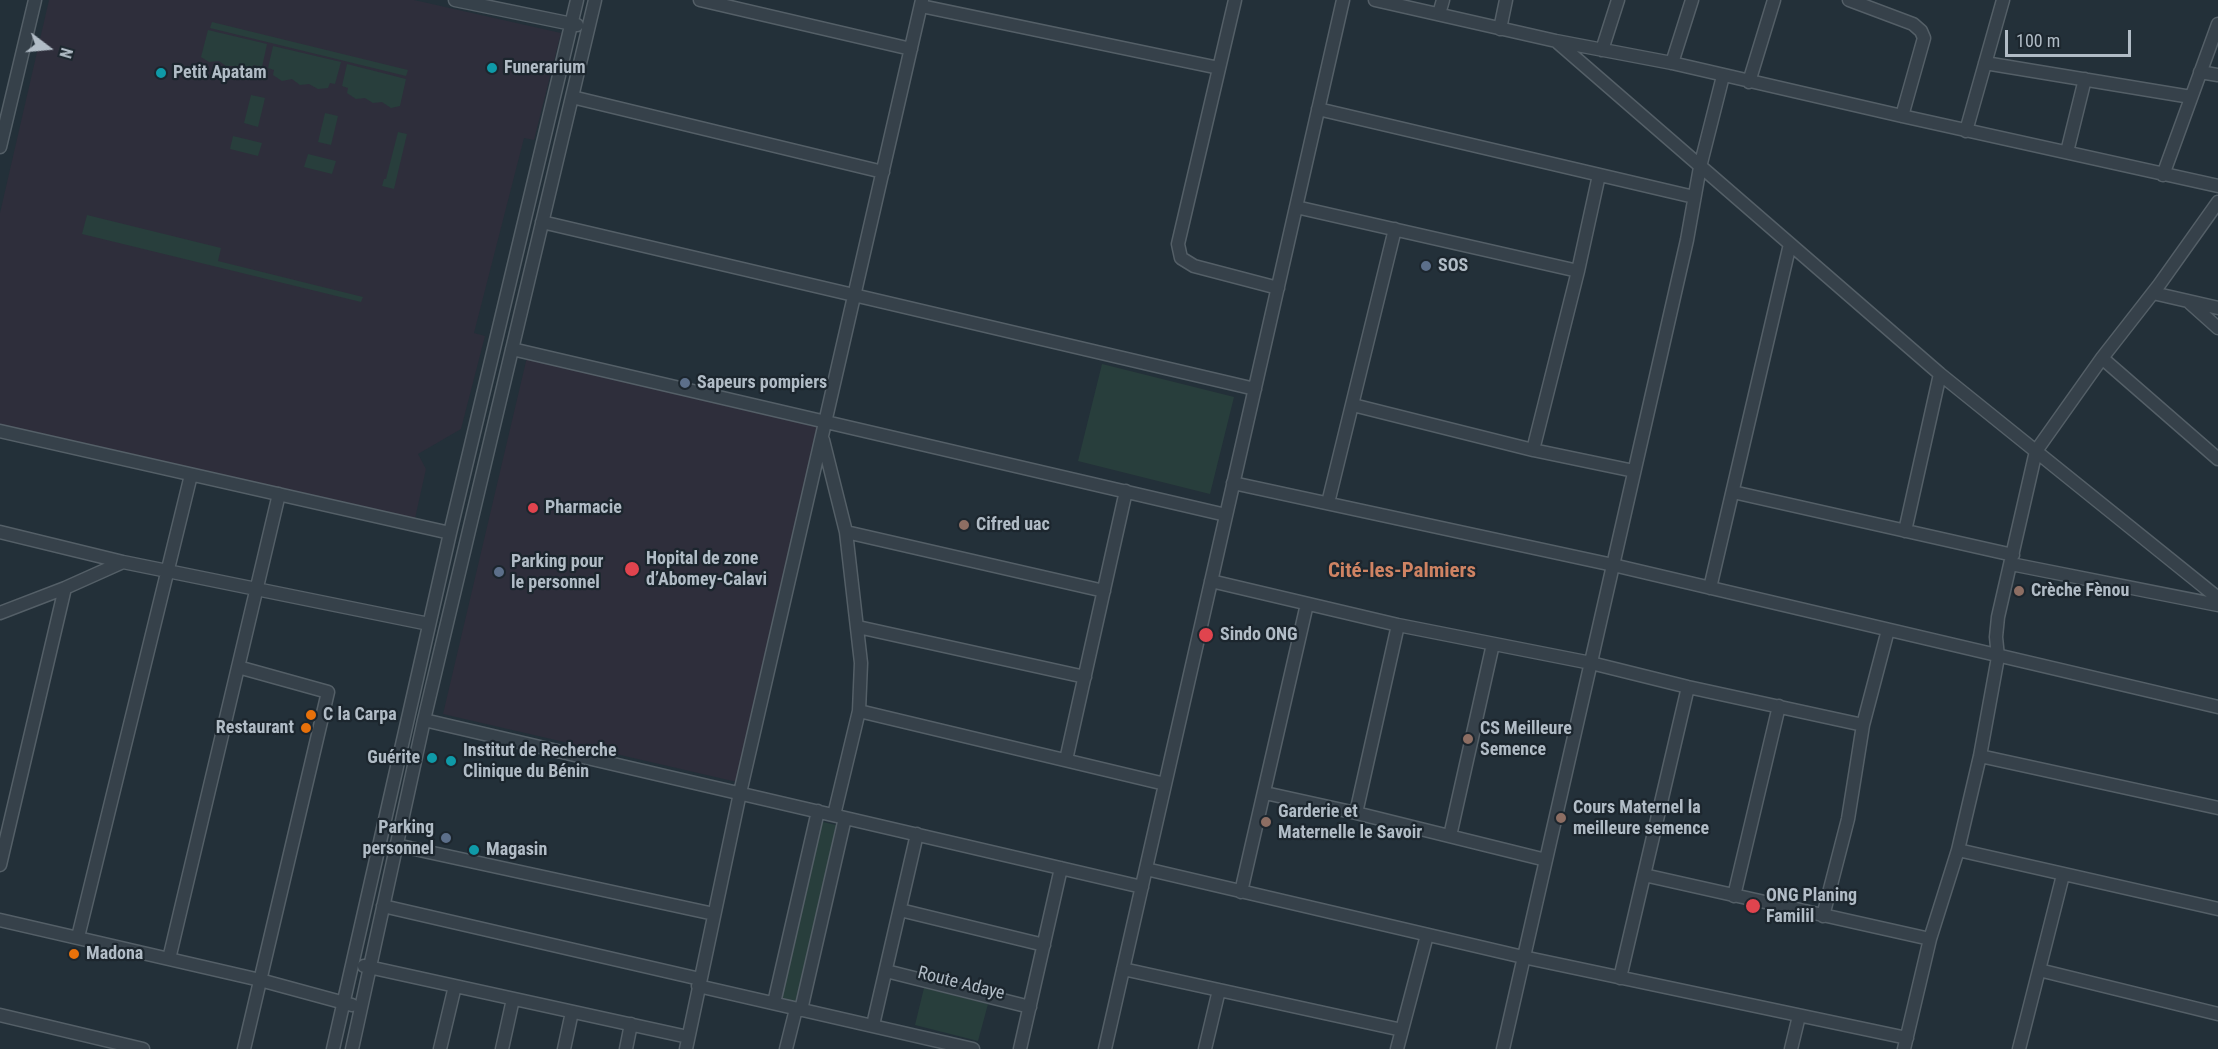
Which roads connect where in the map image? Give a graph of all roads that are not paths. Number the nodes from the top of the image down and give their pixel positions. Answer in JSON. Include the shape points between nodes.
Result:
{"nodes":[{"id":1,"x":35,"y":0,"type":"edge"},
{"id":2,"x":455,"y":0,"type":"edge"},
{"id":3,"x":577,"y":0,"type":"edge"},
{"id":4,"x":595,"y":0,"type":"edge"},
{"id":5,"x":700,"y":0,"type":"edge"},
{"id":6,"x":1235,"y":0,"type":"edge"},
{"id":7,"x":1343,"y":0,"type":"edge"},
{"id":8,"x":1380,"y":0,"type":"edge"},
{"id":9,"x":1443,"y":0,"type":"edge"},
{"id":10,"x":1506,"y":0,"type":"edge"},
{"id":11,"x":1618,"y":0,"type":"edge"},
{"id":12,"x":1692,"y":0,"type":"edge"},
{"id":13,"x":1774,"y":0,"type":"edge"},
{"id":14,"x":1849,"y":0,"type":"edge"},
{"id":15,"x":2003,"y":0,"type":"edge"},
{"id":16,"x":921,"y":3,"type":"edge"},
{"id":17,"x":1868,"y":3,"type":"edge"},
{"id":18,"x":1439,"y":14,"type":"junction"},
{"id":19,"x":572,"y":24,"type":"junction"},
{"id":20,"x":2218,"y":24,"type":"edge"},
{"id":21,"x":588,"y":27,"type":"junction"},
{"id":22,"x":1500,"y":28,"type":"junction"},
{"id":23,"x":1556,"y":41,"type":"junction"},
{"id":24,"x":911,"y":49,"type":"junction"},
{"id":25,"x":1602,"y":50,"type":"junction"},
{"id":26,"x":1672,"y":63,"type":"junction"},
{"id":27,"x":1985,"y":63,"type":"junction"},
{"id":28,"x":1219,"y":68,"type":"junction"},
{"id":29,"x":2200,"y":72,"type":"junction"},
{"id":30,"x":2218,"y":75,"type":"edge"},
{"id":31,"x":1723,"y":76,"type":"junction"},
{"id":32,"x":2085,"y":80,"type":"junction"},
{"id":33,"x":1749,"y":82,"type":"junction"},
{"id":34,"x":572,"y":97,"type":"junction"},
{"id":35,"x":2191,"y":97,"type":"junction"},
{"id":36,"x":4,"y":110,"type":"edge"},
{"id":37,"x":1318,"y":110,"type":"junction"},
{"id":38,"x":1902,"y":116,"type":"junction"},
{"id":39,"x":1966,"y":130,"type":"junction"},
{"id":40,"x":0,"y":147,"type":"edge"},
{"id":41,"x":2067,"y":152,"type":"junction"},
{"id":42,"x":1700,"y":167,"type":"junction"},
{"id":43,"x":883,"y":172,"type":"junction"},
{"id":44,"x":2163,"y":174,"type":"junction"},
{"id":45,"x":1599,"y":175,"type":"junction"},
{"id":46,"x":2218,"y":186,"type":"edge"},
{"id":47,"x":1694,"y":196,"type":"junction"},
{"id":48,"x":2218,"y":202,"type":"edge"},
{"id":49,"x":1296,"y":207,"type":"junction"},
{"id":50,"x":542,"y":222,"type":"junction"},
{"id":51,"x":1395,"y":229,"type":"junction"},
{"id":52,"x":1790,"y":244,"type":"junction"},
{"id":53,"x":1578,"y":271,"type":"junction"},
{"id":54,"x":1278,"y":288,"type":"junction"},
{"id":55,"x":2153,"y":293,"type":"junction"},
{"id":56,"x":854,"y":295,"type":"junction"},
{"id":57,"x":2186,"y":300,"type":"junction"},
{"id":58,"x":2218,"y":308,"type":"edge"},
{"id":59,"x":2218,"y":328,"type":"edge"},
{"id":60,"x":512,"y":349,"type":"junction"},
{"id":61,"x":2102,"y":358,"type":"junction"},
{"id":62,"x":1940,"y":374,"type":"junction"},
{"id":63,"x":1255,"y":389,"type":"junction"},
{"id":64,"x":1353,"y":405,"type":"junction"},
{"id":65,"x":825,"y":422,"type":"junction"},
{"id":66,"x":0,"y":431,"type":"edge"},
{"id":67,"x":822,"y":436,"type":"junction"},
{"id":68,"x":1533,"y":450,"type":"junction"},
{"id":69,"x":2036,"y":451,"type":"junction"},
{"id":70,"x":2218,"y":459,"type":"edge"},
{"id":71,"x":1634,"y":471,"type":"junction"},
{"id":72,"x":191,"y":474,"type":"junction"},
{"id":73,"x":1233,"y":483,"type":"junction"},
{"id":74,"x":1126,"y":491,"type":"junction"},
{"id":75,"x":1733,"y":492,"type":"junction"},
{"id":76,"x":279,"y":494,"type":"junction"},
{"id":77,"x":1328,"y":503,"type":"junction"},
{"id":78,"x":1226,"y":515,"type":"junction"},
{"id":79,"x":1905,"y":531,"type":"junction"},
{"id":80,"x":0,"y":532,"type":"edge"},
{"id":81,"x":846,"y":532,"type":"junction"},
{"id":82,"x":450,"y":533,"type":"junction"},
{"id":83,"x":2012,"y":559,"type":"junction"},
{"id":84,"x":123,"y":562,"type":"junction"},
{"id":85,"x":1613,"y":565,"type":"junction"},
{"id":86,"x":168,"y":570,"type":"junction"},
{"id":87,"x":1211,"y":581,"type":"junction"},
{"id":88,"x":65,"y":588,"type":"junction"},
{"id":89,"x":257,"y":588,"type":"junction"},
{"id":90,"x":1710,"y":588,"type":"junction"},
{"id":91,"x":1104,"y":591,"type":"junction"},
{"id":92,"x":2218,"y":598,"type":"edge"},
{"id":93,"x":1307,"y":604,"type":"junction"},
{"id":94,"x":2218,"y":605,"type":"edge"},
{"id":95,"x":0,"y":614,"type":"edge"},
{"id":96,"x":429,"y":624,"type":"junction"},
{"id":97,"x":1398,"y":625,"type":"junction"},
{"id":98,"x":858,"y":627,"type":"junction"},
{"id":99,"x":1888,"y":630,"type":"junction"},
{"id":100,"x":1493,"y":644,"type":"junction"},
{"id":101,"x":1998,"y":657,"type":"junction"},
{"id":102,"x":1591,"y":663,"type":"junction"},
{"id":103,"x":238,"y":667,"type":"junction"},
{"id":104,"x":1085,"y":677,"type":"junction"},
{"id":105,"x":1688,"y":687,"type":"junction"},
{"id":106,"x":1779,"y":706,"type":"junction"},
{"id":107,"x":2218,"y":706,"type":"edge"},
{"id":108,"x":859,"y":711,"type":"junction"},
{"id":109,"x":424,"y":720,"type":"junction"},
{"id":110,"x":1863,"y":724,"type":"junction"},
{"id":111,"x":1980,"y":756,"type":"junction"},
{"id":112,"x":1066,"y":760,"type":"junction"},
{"id":113,"x":1165,"y":784,"type":"junction"},
{"id":114,"x":1264,"y":793,"type":"junction"},
{"id":115,"x":740,"y":794,"type":"junction"},
{"id":116,"x":2218,"y":808,"type":"edge"},
{"id":117,"x":818,"y":811,"type":"junction"},
{"id":118,"x":1356,"y":813,"type":"junction"},
{"id":119,"x":839,"y":816,"type":"junction"},
{"id":120,"x":917,"y":834,"type":"junction"},
{"id":121,"x":1450,"y":836,"type":"junction"},
{"id":122,"x":396,"y":845,"type":"junction"},
{"id":123,"x":1958,"y":850,"type":"junction"},
{"id":124,"x":1546,"y":860,"type":"junction"},
{"id":125,"x":0,"y":866,"type":"edge"},
{"id":126,"x":1061,"y":868,"type":"junction"},
{"id":127,"x":1146,"y":869,"type":"junction"},
{"id":128,"x":2063,"y":875,"type":"junction"},
{"id":129,"x":1644,"y":876,"type":"junction"},
{"id":130,"x":1142,"y":887,"type":"junction"},
{"id":131,"x":1241,"y":892,"type":"junction"},
{"id":132,"x":1734,"y":896,"type":"junction"},
{"id":133,"x":383,"y":906,"type":"junction"},
{"id":134,"x":2218,"y":909,"type":"edge"},
{"id":135,"x":900,"y":910,"type":"junction"},
{"id":136,"x":714,"y":914,"type":"junction"},
{"id":137,"x":1823,"y":916,"type":"junction"},
{"id":138,"x":0,"y":920,"type":"edge"},
{"id":139,"x":1427,"y":935,"type":"junction"},
{"id":140,"x":78,"y":937,"type":"junction"},
{"id":141,"x":1930,"y":939,"type":"junction"},
{"id":142,"x":1044,"y":945,"type":"junction"},
{"id":143,"x":1523,"y":957,"type":"junction"},
{"id":144,"x":169,"y":959,"type":"junction"},
{"id":145,"x":352,"y":964,"type":"junction"},
{"id":146,"x":370,"y":968,"type":"junction"},
{"id":147,"x":888,"y":969,"type":"junction"},
{"id":148,"x":1123,"y":969,"type":"junction"},
{"id":149,"x":2039,"y":970,"type":"junction"},
{"id":150,"x":1620,"y":978,"type":"junction"},
{"id":151,"x":260,"y":980,"type":"junction"},
{"id":152,"x":699,"y":982,"type":"junction"},
{"id":153,"x":454,"y":986,"type":"junction"},
{"id":154,"x":1219,"y":990,"type":"junction"},
{"id":155,"x":513,"y":999,"type":"junction"},
{"id":156,"x":344,"y":1002,"type":"junction"},
{"id":157,"x":774,"y":1003,"type":"junction"},
{"id":158,"x":1030,"y":1004,"type":"junction"},
{"id":159,"x":361,"y":1007,"type":"junction"},
{"id":160,"x":798,"y":1009,"type":"junction"},
{"id":161,"x":572,"y":1012,"type":"junction"},
{"id":162,"x":2218,"y":1014,"type":"edge"},
{"id":163,"x":0,"y":1015,"type":"edge"},
{"id":164,"x":1799,"y":1016,"type":"junction"},
{"id":165,"x":631,"y":1024,"type":"junction"},
{"id":166,"x":873,"y":1025,"type":"junction"},
{"id":167,"x":1402,"y":1030,"type":"junction"},
{"id":168,"x":687,"y":1043,"type":"edge"},
{"id":169,"x":1906,"y":1044,"type":"edge"},
{"id":170,"x":1506,"y":1048,"type":"edge"},
{"id":171,"x":143,"y":1049,"type":"edge"},
{"id":172,"x":244,"y":1049,"type":"edge"},
{"id":173,"x":333,"y":1049,"type":"edge"},
{"id":174,"x":352,"y":1049,"type":"edge"},
{"id":175,"x":440,"y":1049,"type":"edge"},
{"id":176,"x":502,"y":1049,"type":"edge"},
{"id":177,"x":564,"y":1049,"type":"edge"},
{"id":178,"x":626,"y":1049,"type":"edge"},
{"id":179,"x":786,"y":1049,"type":"edge"},
{"id":180,"x":973,"y":1049,"type":"edge"},
{"id":181,"x":1020,"y":1049,"type":"edge"},
{"id":182,"x":1105,"y":1049,"type":"edge"},
{"id":183,"x":1205,"y":1049,"type":"edge"},
{"id":184,"x":1397,"y":1049,"type":"edge"},
{"id":185,"x":1791,"y":1049,"type":"edge"},
{"id":186,"x":2019,"y":1049,"type":"edge"}],
"edges":[{"from":1,"to":36,"type":"street"},
{"from":2,"to":19,"type":"street"},
{"from":3,"to":19,"type":"street"},
{"from":4,"to":21,"type":"street"},
{"from":5,"to":24,"type":"street"},
{"from":6,"to":28,"type":"street"},
{"from":7,"to":37,"type":"street"},
{"from":8,"to":18,"type":"street"},
{"from":9,"to":18,"type":"street"},
{"from":10,"to":22,"type":"street"},
{"from":11,"to":25,"type":"street"},
{"from":12,"to":26,"type":"street"},
{"from":13,"to":33,"type":"street"},
{"from":14,"to":17,"type":"street"},
{"from":15,"to":27,"type":"street"},
{"from":16,"to":24,"type":"street"},
{"from":16,"to":28,"type":"street"},
{"from":17,"to":38,"type":"street","via":[[1914,24],[1924,38]]},
{"from":18,"to":22,"type":"street"},
{"from":19,"to":21,"type":"street"},
{"from":19,"to":82,"type":"street"},
{"from":20,"to":29,"type":"street"},
{"from":21,"to":34,"type":"street"},
{"from":22,"to":23,"type":"street"},
{"from":23,"to":25,"type":"street"},
{"from":23,"to":42,"type":"street"},
{"from":24,"to":43,"type":"street"},
{"from":25,"to":26,"type":"street"},
{"from":26,"to":31,"type":"street"},
{"from":27,"to":32,"type":"street"},
{"from":27,"to":39,"type":"street"},
{"from":28,"to":54,"type":"street","via":[[1178,244],[1181,258],[1194,266]]},
{"from":29,"to":30,"type":"street"},
{"from":29,"to":35,"type":"street"},
{"from":31,"to":33,"type":"street"},
{"from":31,"to":42,"type":"street"},
{"from":32,"to":35,"type":"street"},
{"from":32,"to":41,"type":"street"},
{"from":33,"to":38,"type":"street"},
{"from":34,"to":43,"type":"street"},
{"from":34,"to":50,"type":"street"},
{"from":35,"to":44,"type":"street"},
{"from":36,"to":40,"type":"street"},
{"from":37,"to":45,"type":"street"},
{"from":37,"to":49,"type":"street"},
{"from":38,"to":39,"type":"street"},
{"from":39,"to":41,"type":"street"},
{"from":41,"to":44,"type":"street"},
{"from":42,"to":47,"type":"street"},
{"from":42,"to":52,"type":"street"},
{"from":43,"to":56,"type":"street"},
{"from":44,"to":46,"type":"street"},
{"from":45,"to":47,"type":"street"},
{"from":45,"to":53,"type":"street"},
{"from":47,"to":71,"type":"street"},
{"from":48,"to":55,"type":"street"},
{"from":49,"to":51,"type":"street"},
{"from":49,"to":54,"type":"street"},
{"from":50,"to":56,"type":"street"},
{"from":50,"to":60,"type":"street"},
{"from":51,"to":53,"type":"street"},
{"from":51,"to":64,"type":"street"},
{"from":52,"to":62,"type":"street"},
{"from":52,"to":75,"type":"street"},
{"from":53,"to":68,"type":"street"},
{"from":54,"to":63,"type":"street"},
{"from":55,"to":57,"type":"street"},
{"from":55,"to":61,"type":"street"},
{"from":56,"to":63,"type":"street"},
{"from":56,"to":65,"type":"street"},
{"from":57,"to":58,"type":"street"},
{"from":57,"to":59,"type":"street"},
{"from":60,"to":65,"type":"street"},
{"from":60,"to":109,"type":"street"},
{"from":61,"to":69,"type":"street"},
{"from":61,"to":70,"type":"street"},
{"from":62,"to":69,"type":"street"},
{"from":62,"to":79,"type":"street"},
{"from":63,"to":73,"type":"street"},
{"from":64,"to":68,"type":"street"},
{"from":64,"to":77,"type":"street"},
{"from":65,"to":67,"type":"street"},
{"from":65,"to":74,"type":"street"},
{"from":66,"to":72,"type":"street"},
{"from":67,"to":81,"type":"street"},
{"from":67,"to":115,"type":"street"},
{"from":68,"to":71,"type":"street"},
{"from":69,"to":83,"type":"street"},
{"from":69,"to":92,"type":"street"},
{"from":71,"to":85,"type":"street"},
{"from":72,"to":76,"type":"street"},
{"from":72,"to":86,"type":"street"},
{"from":73,"to":77,"type":"street"},
{"from":73,"to":78,"type":"street"},
{"from":74,"to":78,"type":"street"},
{"from":74,"to":91,"type":"street"},
{"from":75,"to":79,"type":"street"},
{"from":75,"to":90,"type":"street"},
{"from":76,"to":82,"type":"street"},
{"from":76,"to":89,"type":"street"},
{"from":77,"to":85,"type":"street"},
{"from":78,"to":87,"type":"street"},
{"from":79,"to":83,"type":"street"},
{"from":80,"to":84,"type":"street"},
{"from":81,"to":91,"type":"street"},
{"from":81,"to":98,"type":"street"},
{"from":82,"to":96,"type":"street"},
{"from":83,"to":94,"type":"street"},
{"from":83,"to":101,"type":"street","via":[[1998,617]]},
{"from":84,"to":86,"type":"street"},
{"from":84,"to":88,"type":"street"},
{"from":85,"to":90,"type":"street"},
{"from":85,"to":102,"type":"street"},
{"from":86,"to":89,"type":"street"},
{"from":86,"to":140,"type":"street"},
{"from":87,"to":93,"type":"street"},
{"from":87,"to":113,"type":"street"},
{"from":88,"to":95,"type":"street"},
{"from":88,"to":125,"type":"street"},
{"from":89,"to":96,"type":"street"},
{"from":89,"to":103,"type":"street"},
{"from":90,"to":99,"type":"street"},
{"from":91,"to":104,"type":"street"},
{"from":93,"to":97,"type":"street"},
{"from":93,"to":114,"type":"street"},
{"from":96,"to":145,"type":"street"},
{"from":97,"to":100,"type":"street"},
{"from":97,"to":118,"type":"street"},
{"from":98,"to":104,"type":"street"},
{"from":98,"to":108,"type":"street"},
{"from":99,"to":101,"type":"street"},
{"from":99,"to":110,"type":"street"},
{"from":100,"to":102,"type":"street"},
{"from":100,"to":121,"type":"street"},
{"from":101,"to":107,"type":"street"},
{"from":101,"to":111,"type":"street"},
{"from":102,"to":105,"type":"street"},
{"from":102,"to":124,"type":"street"},
{"from":103,"to":144,"type":"street"},
{"from":103,"to":151,"type":"street","via":[[328,692]]},
{"from":104,"to":112,"type":"street"},
{"from":105,"to":106,"type":"street"},
{"from":105,"to":129,"type":"street"},
{"from":106,"to":110,"type":"street"},
{"from":106,"to":132,"type":"street"},
{"from":108,"to":112,"type":"street"},
{"from":108,"to":119,"type":"street"},
{"from":109,"to":115,"type":"street"},
{"from":109,"to":122,"type":"street"},
{"from":110,"to":137,"type":"street","via":[[1848,819]]},
{"from":111,"to":116,"type":"street"},
{"from":111,"to":123,"type":"street"},
{"from":112,"to":113,"type":"street"},
{"from":113,"to":127,"type":"street"},
{"from":114,"to":118,"type":"street"},
{"from":114,"to":131,"type":"street"},
{"from":115,"to":117,"type":"street"},
{"from":115,"to":136,"type":"street"},
{"from":117,"to":119,"type":"street"},
{"from":117,"to":157,"type":"street"},
{"from":118,"to":121,"type":"street"},
{"from":119,"to":120,"type":"street"},
{"from":119,"to":160,"type":"street"},
{"from":120,"to":126,"type":"street"},
{"from":120,"to":135,"type":"street"},
{"from":121,"to":124,"type":"street"},
{"from":122,"to":133,"type":"street"},
{"from":122,"to":136,"type":"street"},
{"from":123,"to":128,"type":"street"},
{"from":123,"to":141,"type":"street"},
{"from":124,"to":143,"type":"street"},
{"from":126,"to":130,"type":"street"},
{"from":126,"to":142,"type":"street"},
{"from":127,"to":130,"type":"street"},
{"from":127,"to":131,"type":"street"},
{"from":128,"to":134,"type":"street"},
{"from":128,"to":149,"type":"street"},
{"from":129,"to":132,"type":"street"},
{"from":129,"to":150,"type":"street"},
{"from":130,"to":148,"type":"street"},
{"from":131,"to":139,"type":"street"},
{"from":132,"to":137,"type":"street"},
{"from":133,"to":146,"type":"street"},
{"from":133,"to":152,"type":"street"},
{"from":135,"to":142,"type":"street"},
{"from":135,"to":147,"type":"street"},
{"from":136,"to":152,"type":"street"},
{"from":137,"to":141,"type":"street"},
{"from":138,"to":140,"type":"street"},
{"from":139,"to":143,"type":"street"},
{"from":139,"to":167,"type":"street"},
{"from":140,"to":144,"type":"street"},
{"from":141,"to":169,"type":"street"},
{"from":142,"to":158,"type":"street"},
{"from":143,"to":150,"type":"street"},
{"from":143,"to":170,"type":"street"},
{"from":144,"to":151,"type":"street"},
{"from":145,"to":146,"type":"street"},
{"from":145,"to":156,"type":"street"},
{"from":146,"to":153,"type":"street"},
{"from":146,"to":159,"type":"street"},
{"from":147,"to":158,"type":"street"},
{"from":147,"to":166,"type":"street"},
{"from":148,"to":154,"type":"street"},
{"from":148,"to":182,"type":"street"},
{"from":149,"to":162,"type":"street"},
{"from":149,"to":186,"type":"street"},
{"from":150,"to":164,"type":"street"},
{"from":151,"to":156,"type":"street"},
{"from":151,"to":172,"type":"street"},
{"from":152,"to":157,"type":"street"},
{"from":152,"to":168,"type":"street"},
{"from":153,"to":155,"type":"street"},
{"from":153,"to":175,"type":"street"},
{"from":154,"to":167,"type":"street"},
{"from":154,"to":183,"type":"street"},
{"from":155,"to":161,"type":"street"},
{"from":155,"to":176,"type":"street"},
{"from":156,"to":159,"type":"street"},
{"from":156,"to":173,"type":"street"},
{"from":157,"to":160,"type":"street"},
{"from":158,"to":181,"type":"street"},
{"from":159,"to":174,"type":"street"},
{"from":160,"to":166,"type":"street"},
{"from":160,"to":179,"type":"street"},
{"from":161,"to":165,"type":"street"},
{"from":161,"to":177,"type":"street"},
{"from":163,"to":171,"type":"street"},
{"from":164,"to":169,"type":"street"},
{"from":164,"to":185,"type":"street"},
{"from":165,"to":168,"type":"street"},
{"from":165,"to":178,"type":"street"},
{"from":166,"to":180,"type":"street"},
{"from":167,"to":184,"type":"street"}]}
